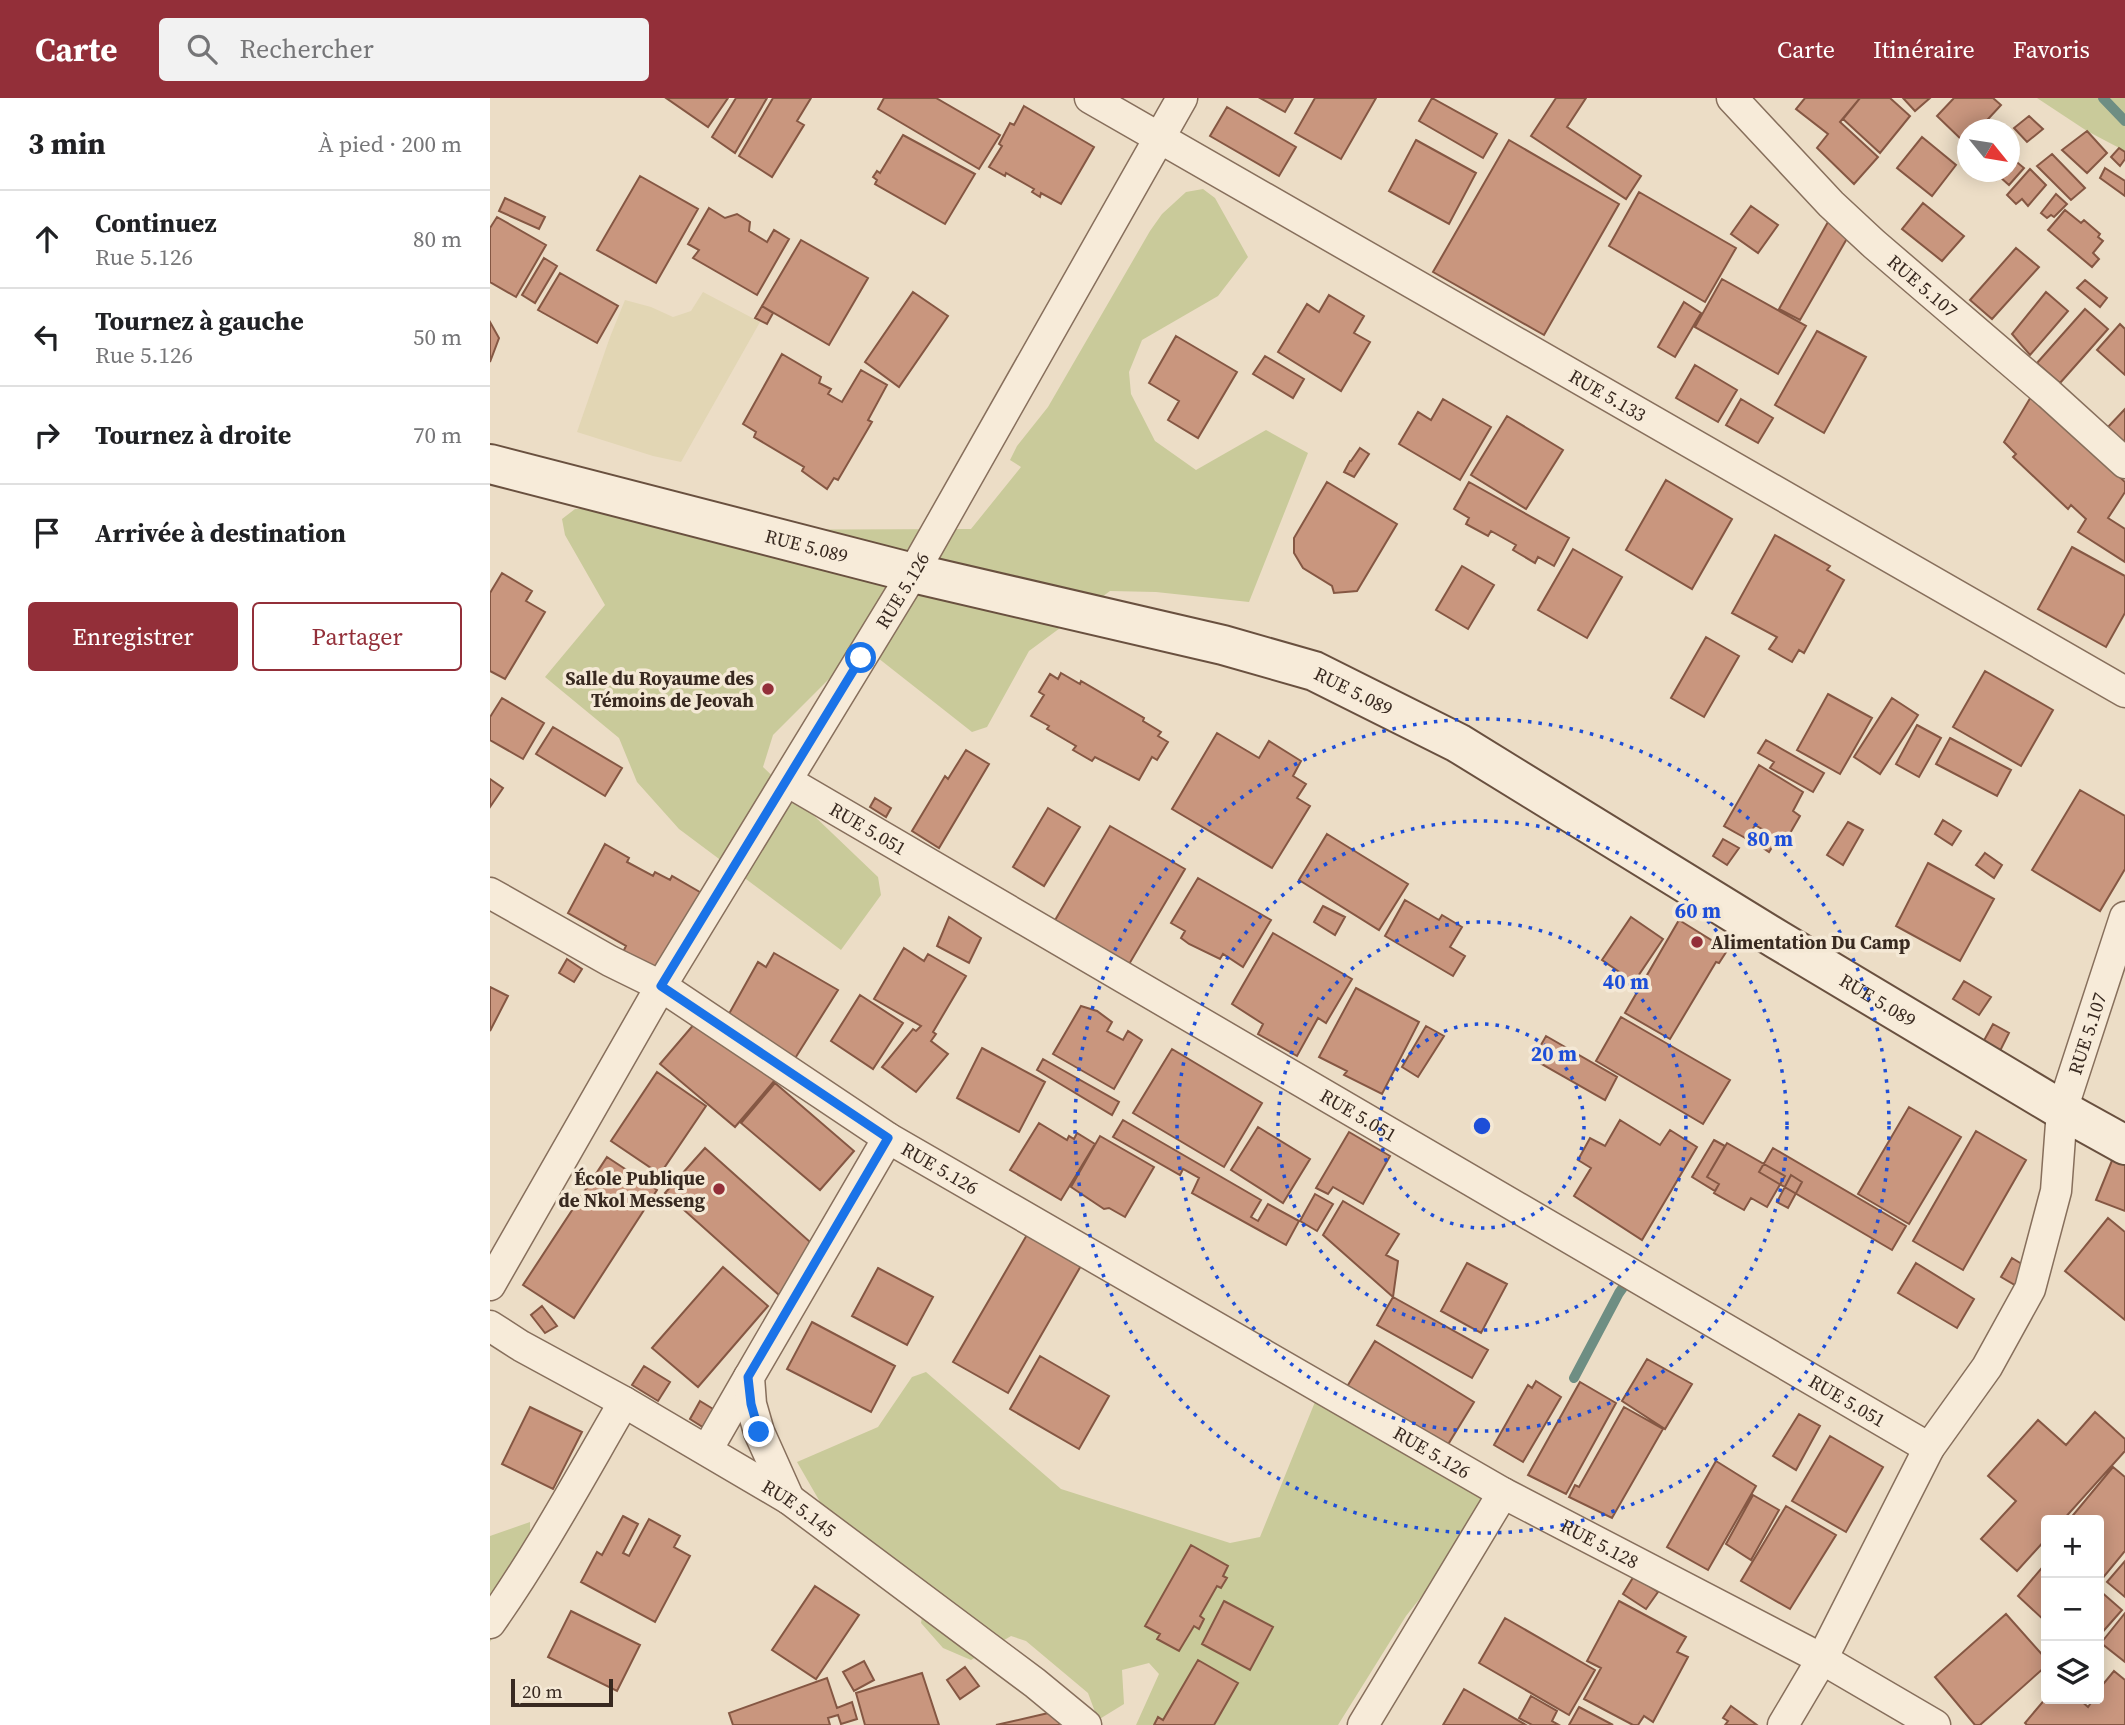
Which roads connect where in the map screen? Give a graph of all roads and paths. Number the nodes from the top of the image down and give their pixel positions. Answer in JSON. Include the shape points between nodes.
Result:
{"nodes":[{"id":1,"x":1090,"y":98,"type":"edge"},
{"id":2,"x":1182,"y":98,"type":"edge"},
{"id":3,"x":1732,"y":98,"type":"edge"},
{"id":4,"x":1158,"y":138,"type":"junction"},
{"id":5,"x":2125,"y":463,"type":"edge"},
{"id":6,"x":490,"y":464,"type":"edge"},
{"id":7,"x":913,"y":573,"type":"junction"},
{"id":8,"x":2125,"y":692,"type":"edge"},
{"id":9,"x":787,"y":781,"type":"junction"},
{"id":10,"x":490,"y":893,"type":"edge"},
{"id":11,"x":2125,"y":917,"type":"edge"},
{"id":12,"x":661,"y":986,"type":"junction"},
{"id":13,"x":2062,"y":1110,"type":"junction"},
{"id":14,"x":888,"y":1138,"type":"junction"},
{"id":15,"x":2125,"y":1144,"type":"edge"},
{"id":16,"x":490,"y":1285,"type":"edge"},
{"id":17,"x":490,"y":1326,"type":"edge"},
{"id":18,"x":748,"y":1377,"type":"junction"},
{"id":19,"x":624,"y":1402,"type":"junction"},
{"id":20,"x":1929,"y":1448,"type":"junction"},
{"id":21,"x":707,"y":1450,"type":"junction"},
{"id":22,"x":1503,"y":1493,"type":"junction"},
{"id":23,"x":789,"y":1499,"type":"junction"},
{"id":24,"x":490,"y":1623,"type":"edge"},
{"id":25,"x":1822,"y":1659,"type":"junction"},
{"id":26,"x":1086,"y":1725,"type":"edge"},
{"id":27,"x":1363,"y":1725,"type":"edge"},
{"id":28,"x":1783,"y":1725,"type":"edge"},
{"id":29,"x":1935,"y":1725,"type":"edge"}],
"edges":[{"from":1,"to":4,"type":"street","name":"RUE 5.133"},
{"from":2,"to":4,"type":"street","name":"RUE 5.126"},
{"from":3,"to":5,"type":"street","name":"RUE 5.107","via":[[1874,244]]},
{"from":4,"to":7,"type":"street","name":"RUE 5.126"},
{"from":4,"to":8,"type":"street","name":"RUE 5.133"},
{"from":6,"to":7,"type":"street","name":"RUE 5.089"},
{"from":7,"to":9,"type":"street","name":"RUE 5.126"},
{"from":7,"to":13,"type":"street","name":"RUE 5.089","via":[[1223,645],[1314,671],[1458,743]]},
{"from":9,"to":12,"type":"street","name":"RUE 5.126"},
{"from":9,"to":20,"type":"street","name":"RUE 5.051"},
{"from":10,"to":12,"type":"street"},
{"from":11,"to":13,"type":"street","name":"RUE 5.107"},
{"from":12,"to":14,"type":"street","name":"RUE 5.126"},
{"from":12,"to":16,"type":"street"},
{"from":13,"to":15,"type":"street","name":"RUE 5.089"},
{"from":13,"to":20,"type":"street","name":"RUE 5.107","via":[[2056,1191],[2030,1289],[1987,1367]]},
{"from":14,"to":18,"type":"street"},
{"from":14,"to":22,"type":"street","name":"RUE 5.126"},
{"from":17,"to":19,"type":"street","name":"RUE 5.145"},
{"from":18,"to":21,"type":"street"},
{"from":18,"to":23,"type":"street","via":[[759,1432]]},
{"from":19,"to":21,"type":"street","name":"RUE 5.145"},
{"from":19,"to":24,"type":"street"},
{"from":20,"to":25,"type":"street","name":"RUE 5.107"},
{"from":21,"to":23,"type":"street","name":"RUE 5.145"},
{"from":22,"to":25,"type":"street","name":"RUE 5.128"},
{"from":22,"to":27,"type":"street"},
{"from":23,"to":26,"type":"street","name":"RUE 5.145"},
{"from":25,"to":28,"type":"street","name":"RUE 5.107"},
{"from":25,"to":29,"type":"street","name":"RUE 5.128"}]}
